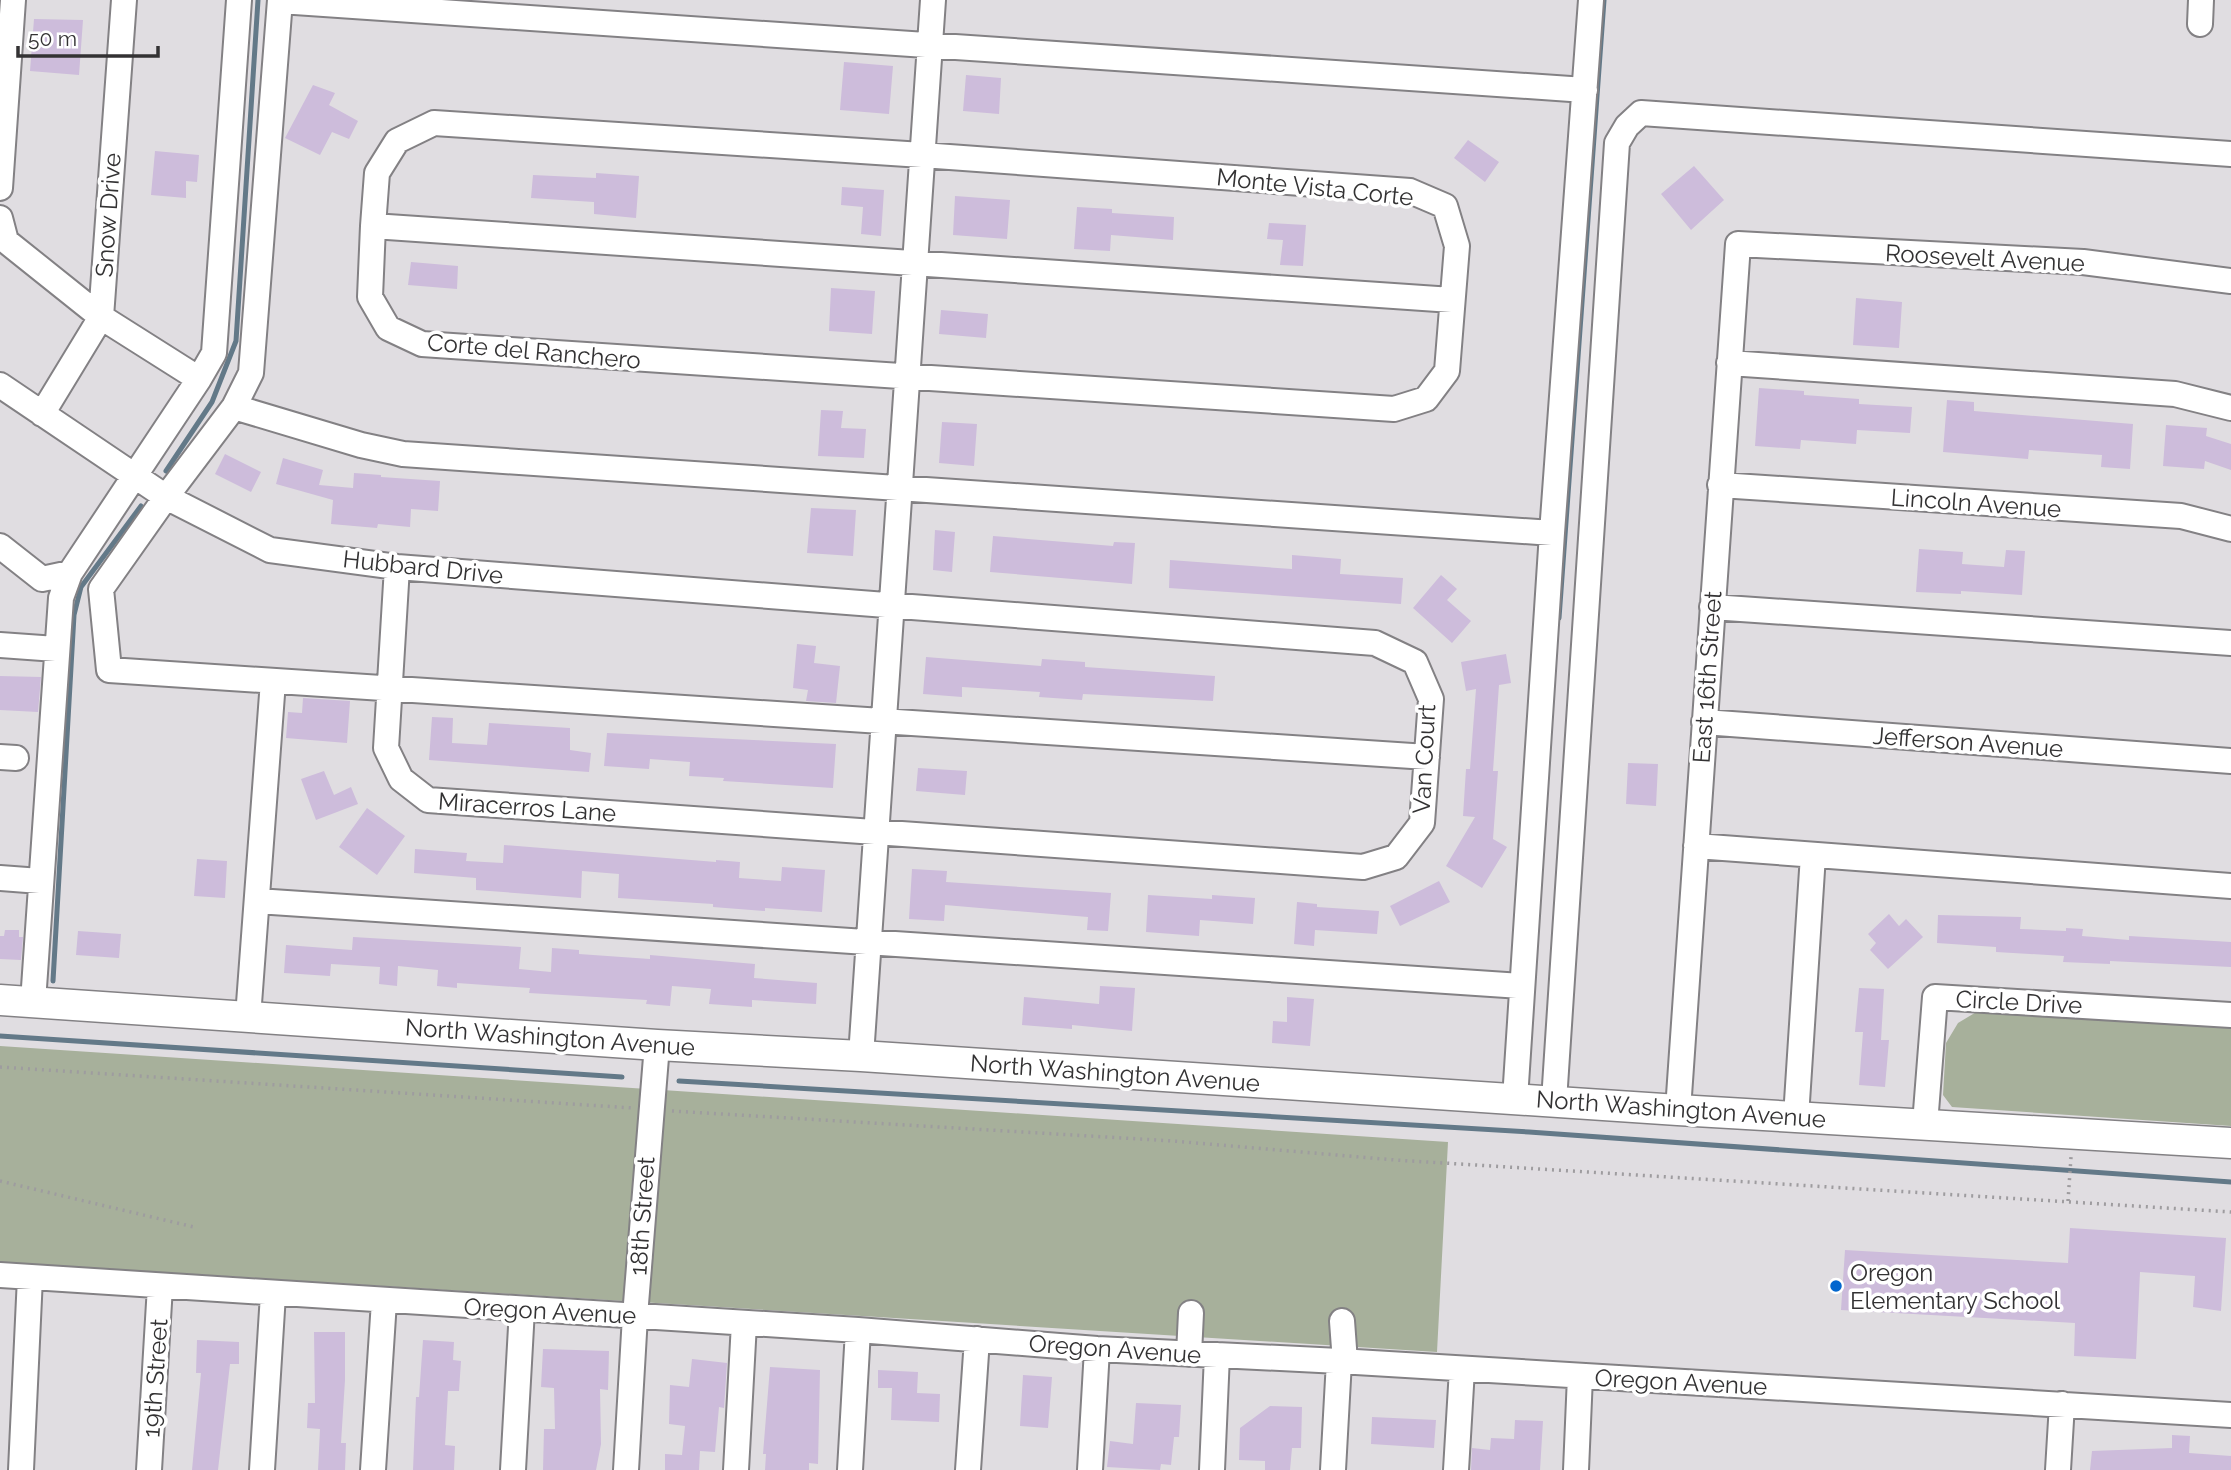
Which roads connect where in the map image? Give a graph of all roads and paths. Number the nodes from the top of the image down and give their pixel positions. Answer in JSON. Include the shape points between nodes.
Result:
{"nodes":[{"id":1,"x":13,"y":0,"type":"edge"},
{"id":2,"x":124,"y":0,"type":"edge"},
{"id":3,"x":239,"y":0,"type":"edge"},
{"id":4,"x":280,"y":0,"type":"edge"},
{"id":5,"x":933,"y":0,"type":"edge"},
{"id":6,"x":1591,"y":0,"type":"edge"},
{"id":7,"x":930,"y":44,"type":"junction"},
{"id":8,"x":1584,"y":90,"type":"junction"},
{"id":9,"x":2231,"y":154,"type":"edge"},
{"id":10,"x":922,"y":155,"type":"junction"},
{"id":11,"x":0,"y":188,"type":"edge"},
{"id":12,"x":0,"y":218,"type":"edge"},
{"id":13,"x":373,"y":226,"type":"junction"},
{"id":14,"x":1738,"y":244,"type":"joint"},
{"id":15,"x":915,"y":263,"type":"junction"},
{"id":16,"x":2231,"y":281,"type":"edge"},
{"id":17,"x":1452,"y":300,"type":"junction"},
{"id":18,"x":101,"y":317,"type":"junction"},
{"id":19,"x":1729,"y":363,"type":"junction"},
{"id":20,"x":907,"y":378,"type":"junction"},
{"id":21,"x":199,"y":379,"type":"junction"},
{"id":22,"x":0,"y":385,"type":"edge"},
{"id":23,"x":234,"y":407,"type":"junction"},
{"id":24,"x":2231,"y":408,"type":"edge"},
{"id":25,"x":42,"y":414,"type":"junction"},
{"id":26,"x":135,"y":476,"type":"junction"},
{"id":27,"x":1720,"y":485,"type":"junction"},
{"id":28,"x":900,"y":488,"type":"junction"},
{"id":29,"x":166,"y":497,"type":"junction"},
{"id":30,"x":2231,"y":529,"type":"edge"},
{"id":31,"x":1552,"y":533,"type":"junction"},
{"id":32,"x":0,"y":546,"type":"edge"},
{"id":33,"x":397,"y":567,"type":"junction"},
{"id":34,"x":70,"y":573,"type":"junction"},
{"id":35,"x":892,"y":606,"type":"junction"},
{"id":36,"x":1712,"y":607,"type":"junction"},
{"id":37,"x":2231,"y":643,"type":"edge"},
{"id":38,"x":0,"y":645,"type":"edge"},
{"id":39,"x":56,"y":649,"type":"junction"},
{"id":40,"x":273,"y":681,"type":"junction"},
{"id":41,"x":390,"y":687,"type":"junction"},
{"id":42,"x":884,"y":720,"type":"junction"},
{"id":43,"x":1704,"y":722,"type":"junction"},
{"id":44,"x":1427,"y":757,"type":"junction"},
{"id":45,"x":2231,"y":761,"type":"edge"},
{"id":46,"x":876,"y":833,"type":"junction"},
{"id":47,"x":1696,"y":846,"type":"junction"},
{"id":48,"x":1813,"y":855,"type":"junction"},
{"id":49,"x":0,"y":878,"type":"edge"},
{"id":50,"x":40,"y":881,"type":"junction"},
{"id":51,"x":2231,"y":886,"type":"edge"},
{"id":52,"x":257,"y":901,"type":"junction"},
{"id":53,"x":869,"y":942,"type":"junction"},
{"id":54,"x":1521,"y":986,"type":"junction"},
{"id":55,"x":0,"y":1000,"type":"edge"},
{"id":56,"x":33,"y":1002,"type":"junction"},
{"id":57,"x":2231,"y":1015,"type":"edge"},
{"id":58,"x":248,"y":1017,"type":"junction"},
{"id":59,"x":657,"y":1045,"type":"junction"},
{"id":60,"x":861,"y":1056,"type":"junction"},
{"id":61,"x":0,"y":1067,"type":"edge"},
{"id":62,"x":1515,"y":1099,"type":"junction"},
{"id":63,"x":1553,"y":1101,"type":"junction"},
{"id":64,"x":650,"y":1109,"type":"junction"},
{"id":65,"x":1678,"y":1110,"type":"junction"},
{"id":66,"x":1796,"y":1117,"type":"junction"},
{"id":67,"x":1925,"y":1125,"type":"junction"},
{"id":68,"x":2231,"y":1143,"type":"edge"},
{"id":69,"x":2070,"y":1160,"type":"dead end"},
{"id":70,"x":0,"y":1181,"type":"edge"},
{"id":71,"x":2068,"y":1202,"type":"junction"},
{"id":72,"x":2231,"y":1212,"type":"edge"},
{"id":73,"x":194,"y":1227,"type":"dead end"},
{"id":74,"x":0,"y":1275,"type":"edge"},
{"id":75,"x":30,"y":1277,"type":"junction"},
{"id":76,"x":160,"y":1286,"type":"junction"},
{"id":77,"x":273,"y":1294,"type":"junction"},
{"id":78,"x":384,"y":1301,"type":"junction"},
{"id":79,"x":522,"y":1309,"type":"junction"},
{"id":80,"x":1191,"y":1313,"type":"dead end"},
{"id":81,"x":635,"y":1316,"type":"junction"},
{"id":82,"x":1342,"y":1321,"type":"dead end"},
{"id":83,"x":744,"y":1323,"type":"junction"},
{"id":84,"x":858,"y":1330,"type":"junction"},
{"id":85,"x":977,"y":1339,"type":"junction"},
{"id":86,"x":1097,"y":1349,"type":"junction"},
{"id":87,"x":1189,"y":1354,"type":"junction"},
{"id":88,"x":1217,"y":1355,"type":"junction"},
{"id":89,"x":1342,"y":1362,"type":"junction"},
{"id":90,"x":1462,"y":1369,"type":"junction"},
{"id":91,"x":1580,"y":1376,"type":"junction"},
{"id":92,"x":2062,"y":1404,"type":"junction"},
{"id":93,"x":2231,"y":1415,"type":"edge"},
{"id":94,"x":21,"y":1470,"type":"edge"},
{"id":95,"x":149,"y":1470,"type":"edge"},
{"id":96,"x":262,"y":1470,"type":"edge"},
{"id":97,"x":373,"y":1470,"type":"edge"},
{"id":98,"x":513,"y":1470,"type":"edge"},
{"id":99,"x":626,"y":1470,"type":"edge"},
{"id":100,"x":736,"y":1470,"type":"edge"},
{"id":101,"x":850,"y":1470,"type":"edge"},
{"id":102,"x":968,"y":1470,"type":"edge"},
{"id":103,"x":1090,"y":1470,"type":"edge"},
{"id":104,"x":1212,"y":1470,"type":"edge"},
{"id":105,"x":1333,"y":1470,"type":"edge"},
{"id":106,"x":1456,"y":1470,"type":"edge"},
{"id":107,"x":1576,"y":1470,"type":"edge"},
{"id":108,"x":2058,"y":1470,"type":"edge"}],
"edges":[{"from":1,"to":11,"type":"street"},
{"from":2,"to":18,"type":"street","name":"Snow Drive"},
{"from":3,"to":21,"type":"street","via":[[217,330],[214,352]]},
{"from":4,"to":7,"type":"street"},
{"from":4,"to":23,"type":"street","via":[[251,373]]},
{"from":5,"to":7,"type":"street"},
{"from":6,"to":8,"type":"street"},
{"from":7,"to":8,"type":"street"},
{"from":7,"to":10,"type":"street"},
{"from":8,"to":31,"type":"street"},
{"from":9,"to":63,"type":"street","via":[[1641,113],[1627,126],[1617,143]]},
{"from":10,"to":13,"type":"street","name":"Corte del Ranchero","via":[[434,123],[397,141],[377,173]]},
{"from":10,"to":15,"type":"street"},
{"from":10,"to":17,"type":"street","name":"Monte Vista Corte","via":[[1410,191],[1445,206],[1457,246]]},
{"from":12,"to":18,"type":"street","via":[[6,241]]},
{"from":13,"to":15,"type":"street"},
{"from":13,"to":20,"type":"street","name":"Corte del Ranchero","via":[[370,297],[388,328],[422,344]]},
{"from":14,"to":16,"type":"street","name":"Roosevelt Avenue","via":[[2082,262]]},
{"from":14,"to":19,"type":"street","name":"East 16th Street"},
{"from":15,"to":17,"type":"street"},
{"from":15,"to":20,"type":"street"},
{"from":17,"to":20,"type":"street","name":"Monte Vista Corte","via":[[1447,371],[1426,399],[1394,409]]},
{"from":18,"to":21,"type":"street"},
{"from":18,"to":25,"type":"street","name":"Snow Drive"},
{"from":19,"to":24,"type":"street","via":[[2175,394]]},
{"from":19,"to":27,"type":"street","name":"East 16th Street"},
{"from":20,"to":28,"type":"street"},
{"from":21,"to":26,"type":"street"},
{"from":22,"to":25,"type":"street","name":"Hubbard Drive"},
{"from":23,"to":28,"type":"street","via":[[403,454]]},
{"from":23,"to":29,"type":"street"},
{"from":25,"to":26,"type":"street","name":"Hubbard Drive"},
{"from":26,"to":29,"type":"street","name":"Hubbard Drive"},
{"from":26,"to":34,"type":"street"},
{"from":27,"to":30,"type":"street","name":"Lincoln Avenue","via":[[2182,516]]},
{"from":27,"to":36,"type":"street","name":"East 16th Street"},
{"from":28,"to":31,"type":"street"},
{"from":28,"to":35,"type":"street"},
{"from":29,"to":33,"type":"street","name":"Hubbard Drive","via":[[270,550]]},
{"from":29,"to":40,"type":"street","via":[[101,589],[109,670]]},
{"from":31,"to":54,"type":"street"},
{"from":32,"to":34,"type":"street","via":[[42,579]]},
{"from":33,"to":35,"type":"street","name":"Hubbard Drive"},
{"from":33,"to":41,"type":"street","name":"Miracerros Lane"},
{"from":34,"to":39,"type":"street","via":[[61,598]]},
{"from":35,"to":42,"type":"street"},
{"from":35,"to":44,"type":"street","name":"Van Court","via":[[1374,643],[1415,662],[1431,699]]},
{"from":36,"to":37,"type":"street"},
{"from":36,"to":43,"type":"street","name":"East 16th Street"},
{"from":38,"to":39,"type":"street"},
{"from":39,"to":50,"type":"street"},
{"from":40,"to":41,"type":"street"},
{"from":40,"to":52,"type":"street"},
{"from":41,"to":42,"type":"street"},
{"from":41,"to":46,"type":"street","name":"Miracerros Lane","via":[[386,748],[401,779],[428,800]]},
{"from":42,"to":44,"type":"street"},
{"from":42,"to":46,"type":"street"},
{"from":43,"to":45,"type":"street","name":"Jefferson Avenue"},
{"from":43,"to":47,"type":"street","name":"East 16th Street"},
{"from":44,"to":46,"type":"street","name":"Van Court","via":[[1422,823],[1396,857],[1363,867]]},
{"from":46,"to":53,"type":"street"},
{"from":47,"to":48,"type":"street"},
{"from":47,"to":65,"type":"street","name":"East 16th Street"},
{"from":48,"to":51,"type":"street"},
{"from":48,"to":66,"type":"street"},
{"from":49,"to":50,"type":"street"},
{"from":50,"to":56,"type":"street"},
{"from":52,"to":53,"type":"street"},
{"from":52,"to":58,"type":"street"},
{"from":53,"to":54,"type":"street"},
{"from":53,"to":60,"type":"street"},
{"from":54,"to":62,"type":"street"},
{"from":55,"to":56,"type":"main road","name":"North Washington Avenue"},
{"from":56,"to":58,"type":"main road","name":"North Washington Avenue"},
{"from":57,"to":67,"type":"street","name":"Circle Drive","via":[[1935,997]]},
{"from":58,"to":59,"type":"main road","name":"North Washington Avenue"},
{"from":59,"to":60,"type":"main road","name":"North Washington Avenue"},
{"from":59,"to":64,"type":"street","name":"18th Street"},
{"from":60,"to":62,"type":"main road","name":"North Washington Avenue"},
{"from":61,"to":64,"type":"path"},
{"from":62,"to":63,"type":"main road","name":"North Washington Avenue"},
{"from":63,"to":65,"type":"main road","name":"North Washington Avenue"},
{"from":64,"to":71,"type":"path"},
{"from":64,"to":81,"type":"street","name":"18th Street"},
{"from":65,"to":66,"type":"main road","name":"North Washington Avenue"},
{"from":66,"to":67,"type":"main road","name":"North Washington Avenue"},
{"from":67,"to":68,"type":"main road","name":"North Washington Avenue"},
{"from":69,"to":71,"type":"path"},
{"from":70,"to":73,"type":"path"},
{"from":71,"to":72,"type":"path"},
{"from":74,"to":75,"type":"street","name":"Oregon Avenue"},
{"from":75,"to":76,"type":"street","name":"Oregon Avenue"},
{"from":75,"to":94,"type":"street"},
{"from":76,"to":77,"type":"street","name":"Oregon Avenue"},
{"from":76,"to":95,"type":"street","name":"19th Street"},
{"from":77,"to":78,"type":"street","name":"Oregon Avenue"},
{"from":77,"to":96,"type":"street"},
{"from":78,"to":79,"type":"street","name":"Oregon Avenue"},
{"from":78,"to":97,"type":"street"},
{"from":79,"to":81,"type":"street","name":"Oregon Avenue"},
{"from":79,"to":98,"type":"street"},
{"from":80,"to":87,"type":"street"},
{"from":81,"to":83,"type":"street","name":"Oregon Avenue"},
{"from":81,"to":99,"type":"street","name":"18th Street"},
{"from":82,"to":89,"type":"street"},
{"from":83,"to":84,"type":"street","name":"Oregon Avenue"},
{"from":83,"to":100,"type":"street"},
{"from":84,"to":85,"type":"street","name":"Oregon Avenue"},
{"from":84,"to":101,"type":"street"},
{"from":85,"to":86,"type":"street","name":"Oregon Avenue"},
{"from":85,"to":102,"type":"street"},
{"from":86,"to":87,"type":"street","name":"Oregon Avenue"},
{"from":86,"to":103,"type":"street"},
{"from":87,"to":88,"type":"street","name":"Oregon Avenue"},
{"from":88,"to":89,"type":"street","name":"Oregon Avenue"},
{"from":88,"to":104,"type":"street"},
{"from":89,"to":90,"type":"street","name":"Oregon Avenue"},
{"from":89,"to":105,"type":"street"},
{"from":90,"to":91,"type":"street","name":"Oregon Avenue"},
{"from":90,"to":106,"type":"street"},
{"from":91,"to":92,"type":"street","name":"Oregon Avenue"},
{"from":91,"to":107,"type":"street"},
{"from":92,"to":93,"type":"street","name":"Oregon Avenue"},
{"from":92,"to":108,"type":"street"}]}
